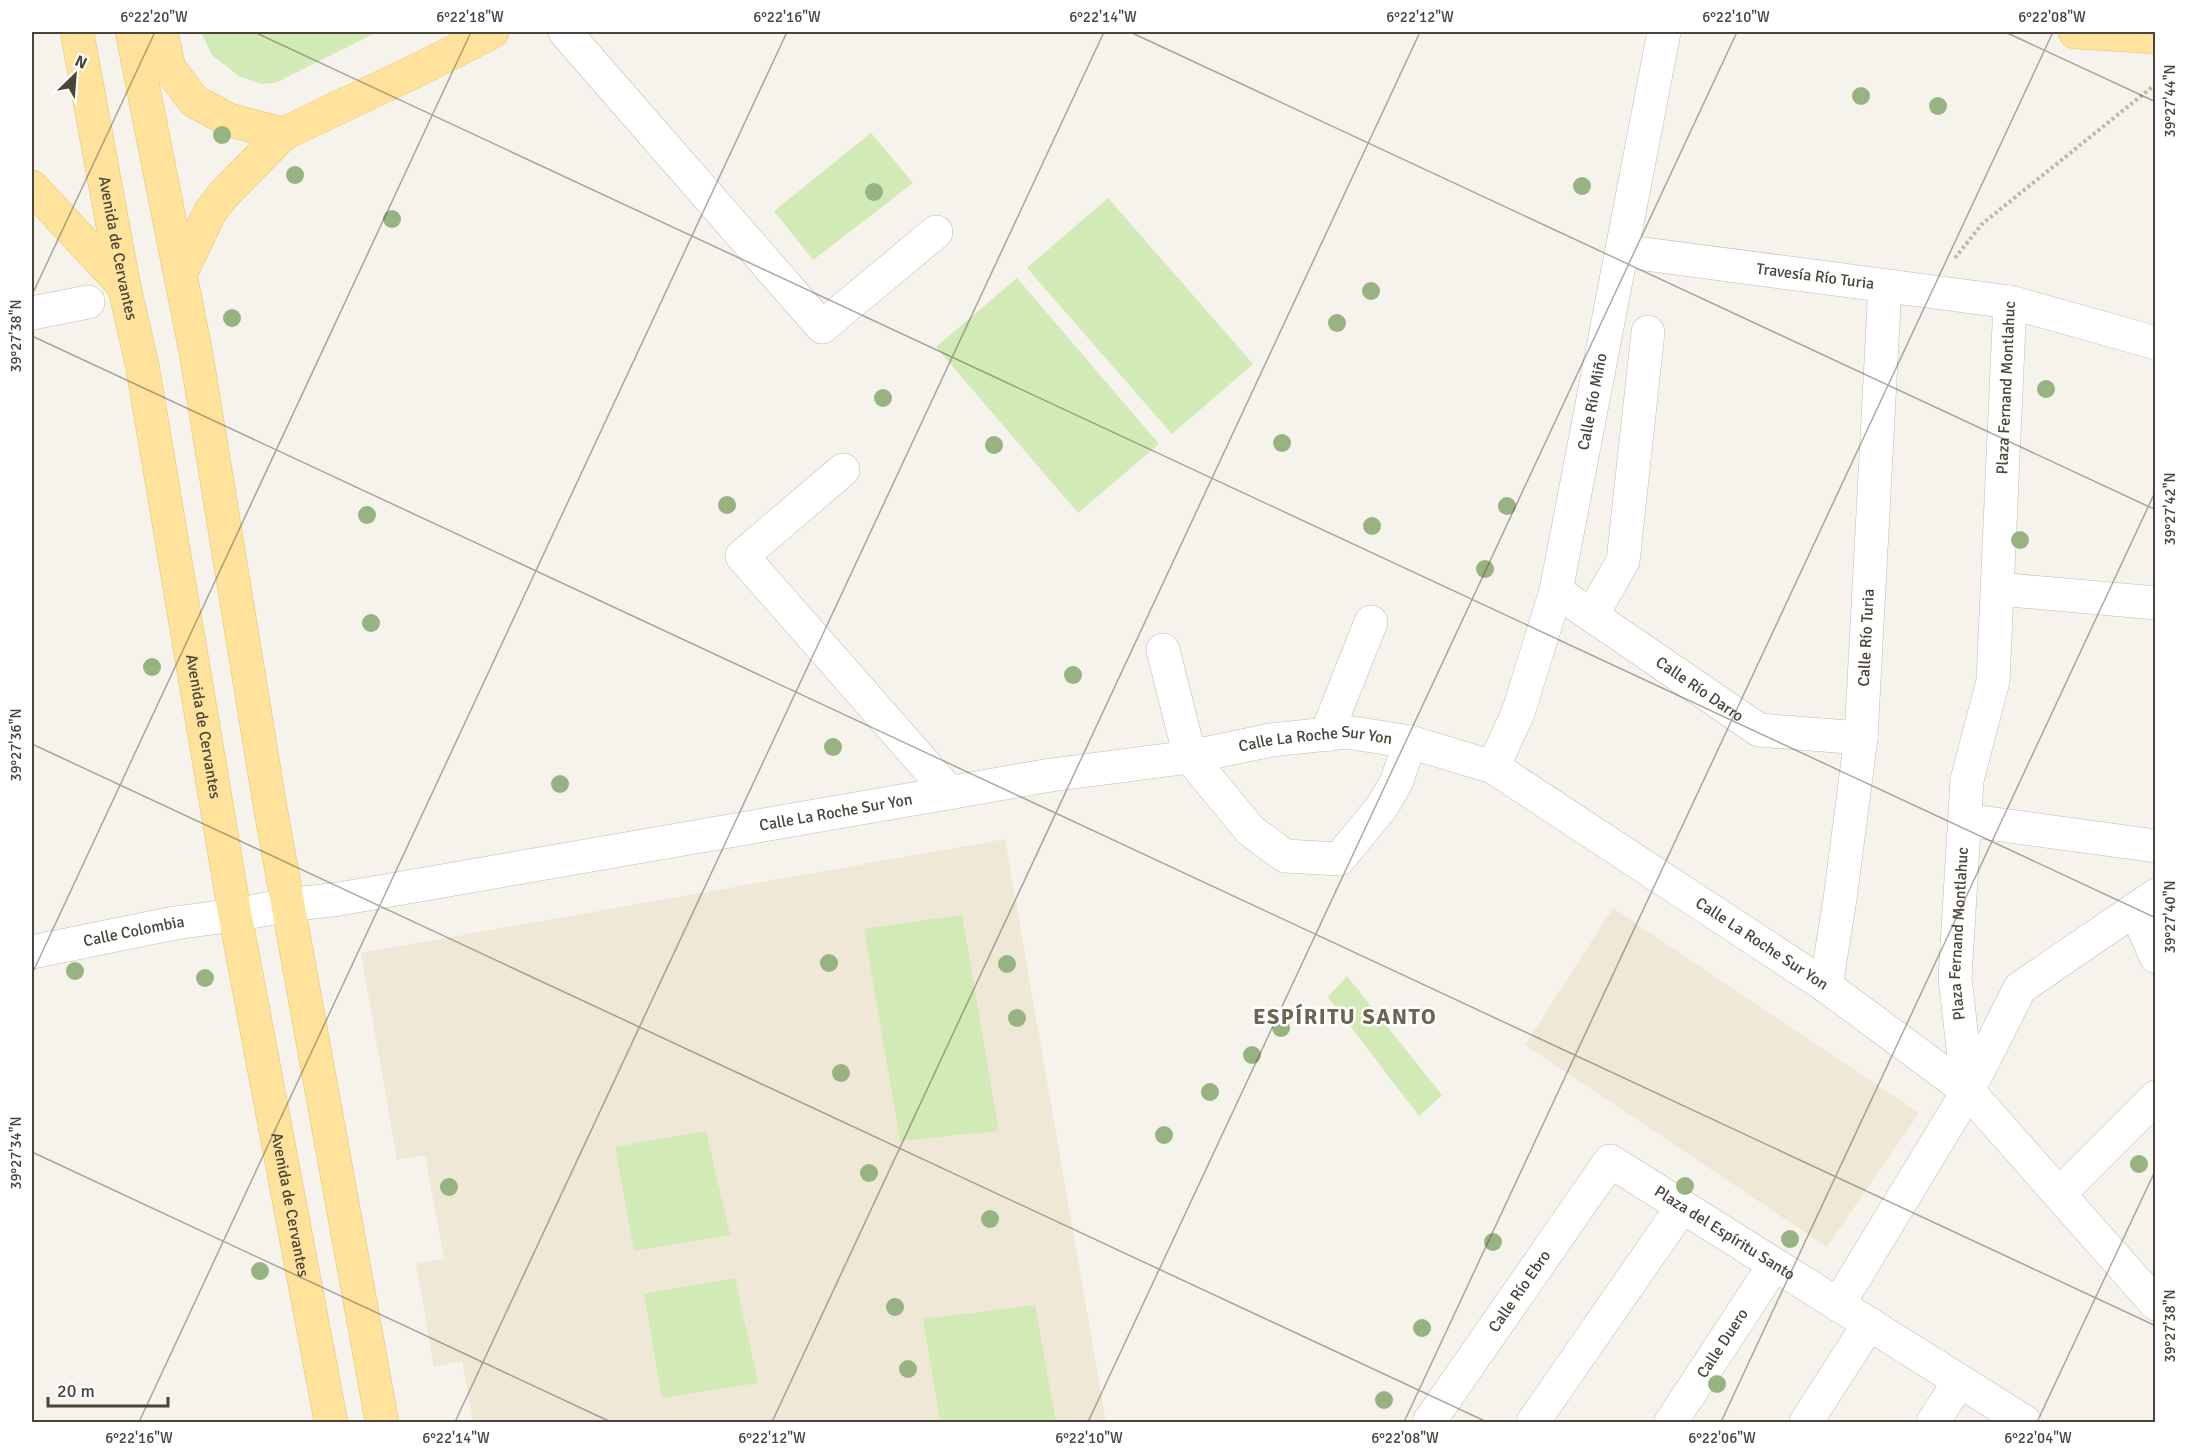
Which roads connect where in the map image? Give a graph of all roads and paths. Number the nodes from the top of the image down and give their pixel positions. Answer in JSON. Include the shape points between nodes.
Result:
{"nodes":[{"id":1,"x":77,"y":32,"type":"edge"},
{"id":2,"x":132,"y":32,"type":"edge"},
{"id":3,"x":161,"y":32,"type":"edge"},
{"id":4,"x":441,"y":32,"type":"edge"},
{"id":5,"x":492,"y":32,"type":"edge"},
{"id":6,"x":565,"y":32,"type":"edge"},
{"id":7,"x":1664,"y":32,"type":"edge"},
{"id":8,"x":2076,"y":32,"type":"edge"},
{"id":9,"x":2156,"y":37,"type":"edge"},
{"id":10,"x":424,"y":67,"type":"junction"},
{"id":11,"x":2156,"y":84,"type":"edge"},
{"id":12,"x":283,"y":134,"type":"junction"},
{"id":13,"x":32,"y":187,"type":"edge"},
{"id":14,"x":936,"y":232,"type":"dead end"},
{"id":15,"x":1622,"y":251,"type":"junction"},
{"id":16,"x":181,"y":273,"type":"junction"},
{"id":17,"x":124,"y":286,"type":"junction"},
{"id":18,"x":1885,"y":286,"type":"junction"},
{"id":19,"x":1928,"y":291,"type":"junction"},
{"id":20,"x":88,"y":302,"type":"dead end"},
{"id":21,"x":2010,"y":302,"type":"junction"},
{"id":22,"x":32,"y":313,"type":"edge"},
{"id":23,"x":1648,"y":332,"type":"dead end"},
{"id":24,"x":2156,"y":343,"type":"edge"},
{"id":25,"x":843,"y":470,"type":"dead end"},
{"id":26,"x":1998,"y":589,"type":"junction"},
{"id":27,"x":1556,"y":591,"type":"junction"},
{"id":28,"x":2156,"y":603,"type":"edge"},
{"id":29,"x":1592,"y":615,"type":"junction"},
{"id":30,"x":1371,"y":622,"type":"dead end"},
{"id":31,"x":1163,"y":650,"type":"dead end"},
{"id":32,"x":1326,"y":735,"type":"junction"},
{"id":33,"x":1861,"y":738,"type":"junction"},
{"id":34,"x":1410,"y":742,"type":"junction"},
{"id":35,"x":1190,"y":757,"type":"junction"},
{"id":36,"x":1493,"y":766,"type":"junction"},
{"id":37,"x":950,"y":793,"type":"junction"},
{"id":38,"x":1965,"y":820,"type":"junction"},
{"id":39,"x":2156,"y":846,"type":"edge"},
{"id":40,"x":2145,"y":902,"type":"edge"},
{"id":41,"x":288,"y":904,"type":"junction"},
{"id":42,"x":235,"y":915,"type":"junction"},
{"id":43,"x":32,"y":952,"type":"edge"},
{"id":44,"x":2156,"y":957,"type":"edge"},
{"id":45,"x":1826,"y":986,"type":"junction"},
{"id":46,"x":1968,"y":1091,"type":"junction"},
{"id":47,"x":2156,"y":1097,"type":"edge"},
{"id":48,"x":1610,"y":1161,"type":"joint"},
{"id":49,"x":2059,"y":1194,"type":"junction"},
{"id":50,"x":1682,"y":1207,"type":"junction"},
{"id":51,"x":1774,"y":1265,"type":"junction"},
{"id":52,"x":2156,"y":1304,"type":"edge"},
{"id":53,"x":1838,"y":1305,"type":"junction"},
{"id":54,"x":1869,"y":1324,"type":"junction"},
{"id":55,"x":1959,"y":1382,"type":"junction"},
{"id":56,"x":331,"y":1422,"type":"edge"},
{"id":57,"x":382,"y":1422,"type":"edge"},
{"id":58,"x":1429,"y":1422,"type":"edge"},
{"id":59,"x":1533,"y":1422,"type":"edge"},
{"id":60,"x":1671,"y":1422,"type":"edge"},
{"id":61,"x":1806,"y":1422,"type":"edge"},
{"id":62,"x":1933,"y":1422,"type":"edge"},
{"id":63,"x":2025,"y":1422,"type":"edge"}],
"edges":[{"from":1,"to":17,"type":"main road","name":"Avenida de Cervantes"},
{"from":2,"to":16,"type":"main road"},
{"from":3,"to":12,"type":"main road","via":[[169,68],[194,101],[229,120]]},
{"from":4,"to":10,"type":"main road"},
{"from":5,"to":10,"type":"main road"},
{"from":6,"to":14,"type":"street","via":[[822,327]]},
{"from":7,"to":15,"type":"street","name":"Calle Río Miño"},
{"from":8,"to":9,"type":"main road"},
{"from":10,"to":12,"type":"main road"},
{"from":11,"to":19,"type":"path","via":[[1982,224]]},
{"from":12,"to":16,"type":"main road","via":[[210,212]]},
{"from":13,"to":17,"type":"main road"},
{"from":15,"to":18,"type":"street","name":"Travesía Río Turia"},
{"from":15,"to":27,"type":"street","name":"Calle Río Miño"},
{"from":16,"to":41,"type":"main road"},
{"from":17,"to":42,"type":"main road","name":"Avenida de Cervantes","via":[[142,364]]},
{"from":18,"to":19,"type":"street","name":"Travesía Río Turia"},
{"from":18,"to":33,"type":"street","name":"Calle Río Turia"},
{"from":19,"to":21,"type":"street","name":"Travesía Río Turia"},
{"from":20,"to":22,"type":"street"},
{"from":21,"to":24,"type":"street","name":"Plaza Fernand Montlahuc"},
{"from":21,"to":26,"type":"street","name":"Plaza Fernand Montlahuc"},
{"from":23,"to":29,"type":"street","via":[[1623,561]]},
{"from":25,"to":37,"type":"street","via":[[742,556]]},
{"from":26,"to":28,"type":"street"},
{"from":26,"to":38,"type":"street","name":"Plaza Fernand Montlahuc","via":[[1993,681],[1967,780]]},
{"from":27,"to":29,"type":"street","name":"Calle Río Darro"},
{"from":27,"to":36,"type":"street","name":"Calle Río Miño","via":[[1518,713]]},
{"from":29,"to":33,"type":"street","name":"Calle Río Darro","via":[[1759,730]]},
{"from":30,"to":32,"type":"street"},
{"from":31,"to":35,"type":"street"},
{"from":32,"to":34,"type":"street","name":"Calle La Roche Sur Yon","via":[[1347,732]]},
{"from":32,"to":35,"type":"street","name":"Calle La Roche Sur Yon","via":[[1271,740]]},
{"from":33,"to":45,"type":"street","name":"Calle Río Turia"},
{"from":34,"to":35,"type":"street","via":[[1396,783],[1340,859],[1286,855],[1250,830]]},
{"from":34,"to":36,"type":"street","name":"Calle La Roche Sur Yon"},
{"from":35,"to":37,"type":"street","name":"Calle La Roche Sur Yon"},
{"from":36,"to":45,"type":"street","name":"Calle La Roche Sur Yon"},
{"from":37,"to":41,"type":"street","name":"Calle La Roche Sur Yon","via":[[339,899]]},
{"from":38,"to":39,"type":"street"},
{"from":38,"to":46,"type":"street","name":"Plaza Fernand Montlahuc","via":[[1955,978]]},
{"from":40,"to":44,"type":"street"},
{"from":40,"to":46,"type":"street","via":[[2020,988]]},
{"from":41,"to":42,"type":"street","name":"Calle La Roche Sur Yon"},
{"from":41,"to":57,"type":"main road"},
{"from":42,"to":43,"type":"street","name":"Calle Colombia"},
{"from":42,"to":56,"type":"main road","name":"Avenida de Cervantes"},
{"from":45,"to":46,"type":"street","name":"Calle La Roche Sur Yon"},
{"from":46,"to":49,"type":"street","name":"Calle La Roche Sur Yon"},
{"from":46,"to":53,"type":"street"},
{"from":47,"to":49,"type":"street"},
{"from":48,"to":50,"type":"street","name":"Plaza del Espíritu Santo"},
{"from":48,"to":58,"type":"street","name":"Calle Río Ebro"},
{"from":49,"to":52,"type":"street","name":"Calle La Roche Sur Yon"},
{"from":50,"to":51,"type":"street","name":"Plaza del Espíritu Santo"},
{"from":50,"to":59,"type":"street"},
{"from":51,"to":53,"type":"street","name":"Plaza del Espíritu Santo"},
{"from":51,"to":60,"type":"street","name":"Calle Duero"},
{"from":53,"to":54,"type":"street","name":"Plaza del Espíritu Santo"},
{"from":54,"to":55,"type":"street","name":"Plaza del Espíritu Santo"},
{"from":54,"to":61,"type":"street"},
{"from":55,"to":62,"type":"street"},
{"from":55,"to":63,"type":"street","name":"Plaza del Espíritu Santo"}]}
